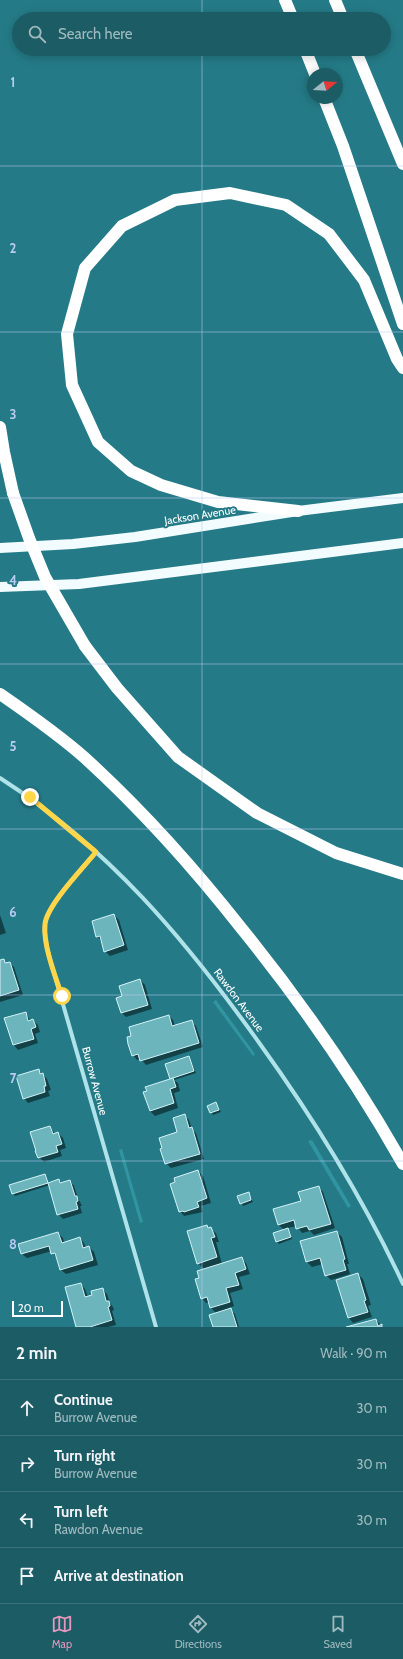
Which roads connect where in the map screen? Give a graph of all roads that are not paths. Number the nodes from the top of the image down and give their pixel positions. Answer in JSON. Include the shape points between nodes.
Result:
{"nodes":[{"id":1,"x":285,"y":0,"type":"edge"},
{"id":2,"x":335,"y":0,"type":"edge"},
{"id":3,"x":290,"y":12,"type":"edge"},
{"id":4,"x":340,"y":12,"type":"edge"},
{"id":5,"x":308,"y":56,"type":"edge"},
{"id":6,"x":359,"y":56,"type":"edge"},
{"id":7,"x":313,"y":68,"type":"edge"},
{"id":8,"x":326,"y":104,"type":"edge"},
{"id":9,"x":403,"y":164,"type":"edge"},
{"id":10,"x":403,"y":324,"type":"edge"},
{"id":11,"x":403,"y":368,"type":"edge"},
{"id":12,"x":0,"y":427,"type":"edge"},
{"id":13,"x":403,"y":498,"type":"edge"},
{"id":14,"x":298,"y":511,"type":"junction"},
{"id":15,"x":403,"y":543,"type":"edge"},
{"id":16,"x":0,"y":548,"type":"edge"},
{"id":17,"x":0,"y":587,"type":"edge"},
{"id":18,"x":0,"y":694,"type":"edge"},
{"id":19,"x":0,"y":778,"type":"edge"},
{"id":20,"x":96,"y":852,"type":"junction"},
{"id":21,"x":403,"y":874,"type":"edge"},
{"id":22,"x":403,"y":1164,"type":"edge"},
{"id":23,"x":403,"y":1284,"type":"edge"},
{"id":24,"x":156,"y":1327,"type":"edge"}],
"edges":[{"from":1,"to":3,"type":"highway"},
{"from":2,"to":4,"type":"highway"},
{"from":5,"to":7,"type":"highway"},
{"from":6,"to":9,"type":"highway"},
{"from":8,"to":10,"type":"highway","via":[[346,153]]},
{"from":11,"to":14,"type":"highway","via":[[364,280],[329,234],[286,205],[230,193],[175,200],[122,226],[85,268],[67,334],[72,385],[98,442],[131,471],[161,485],[218,502]]},
{"from":12,"to":21,"type":"highway","bridge":true,"via":[[13,493],[46,576],[85,646],[117,688],[178,757],[257,812],[336,853]]},
{"from":13,"to":14,"type":"main road","name":"Jackson Avenue"},
{"from":14,"to":16,"type":"main road","name":"Jackson Avenue","via":[[135,537]]},
{"from":15,"to":17,"type":"main road","via":[[79,584]]},
{"from":18,"to":22,"type":"highway","via":[[84,758],[134,805],[190,866],[264,955],[312,1019],[354,1082]]},
{"from":19,"to":20,"type":"street","name":"Rawdon Avenue","via":[[30,797]]},
{"from":20,"to":23,"type":"street","name":"Rawdon Avenue","via":[[124,877],[175,932],[266,1052],[326,1144],[372,1222]]},
{"from":20,"to":24,"type":"street","name":"Burrow Avenue","via":[[55,902],[45,923],[45,935]]}]}
